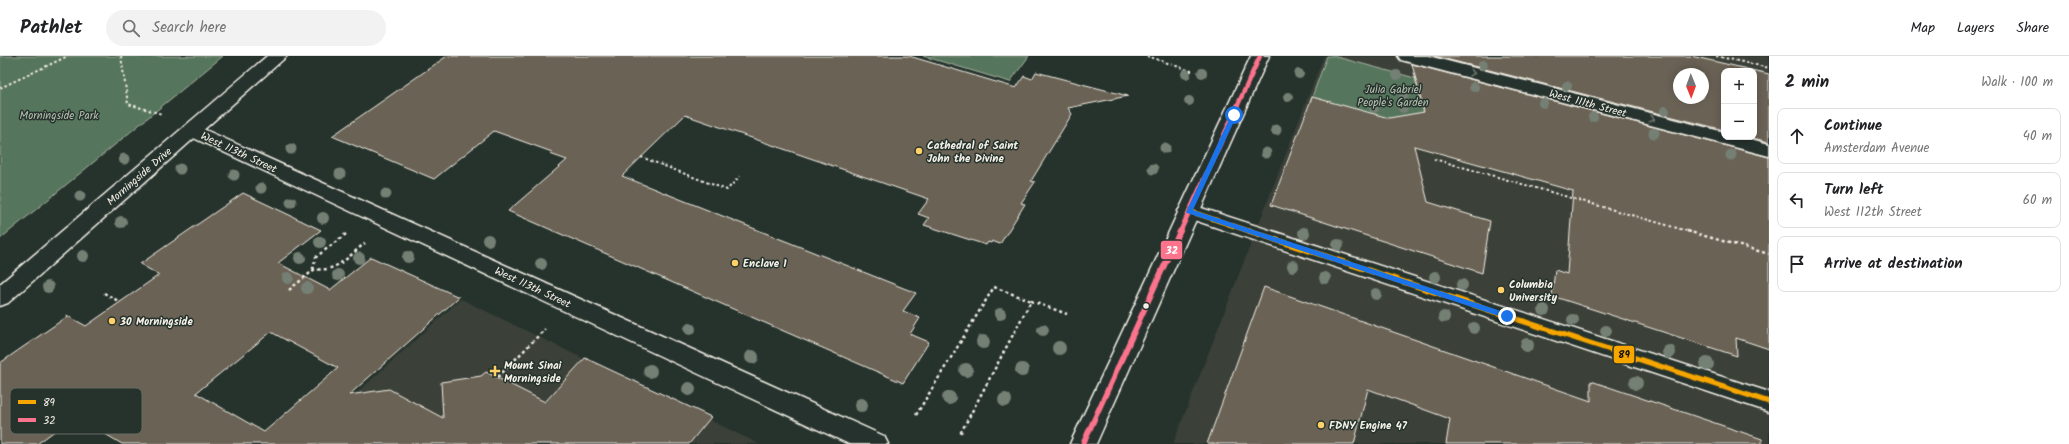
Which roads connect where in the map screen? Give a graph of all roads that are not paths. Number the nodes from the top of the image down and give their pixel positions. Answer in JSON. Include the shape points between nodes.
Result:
{"nodes":[{"id":1,"x":278,"y":56,"type":"edge"},
{"id":2,"x":1260,"y":56,"type":"edge"},
{"id":3,"x":1407,"y":56,"type":"edge"},
{"id":4,"x":192,"y":130,"type":"junction"},
{"id":5,"x":1769,"y":150,"type":"edge"},
{"id":6,"x":1189,"y":212,"type":"junction"},
{"id":7,"x":0,"y":297,"type":"edge"},
{"id":8,"x":1769,"y":402,"type":"edge"},
{"id":9,"x":876,"y":444,"type":"edge"},
{"id":10,"x":1083,"y":444,"type":"edge"}],
"edges":[{"from":1,"to":4,"type":"street","name":"Morningside Drive"},
{"from":2,"to":6,"type":"street"},
{"from":3,"to":5,"type":"street","name":"West 111th Street","one_way":true},
{"from":4,"to":7,"type":"street","name":"Morningside Drive"},
{"from":4,"to":9,"type":"street","name":"West 113th Street"},
{"from":6,"to":8,"type":"street"},
{"from":6,"to":10,"type":"street"}]}
